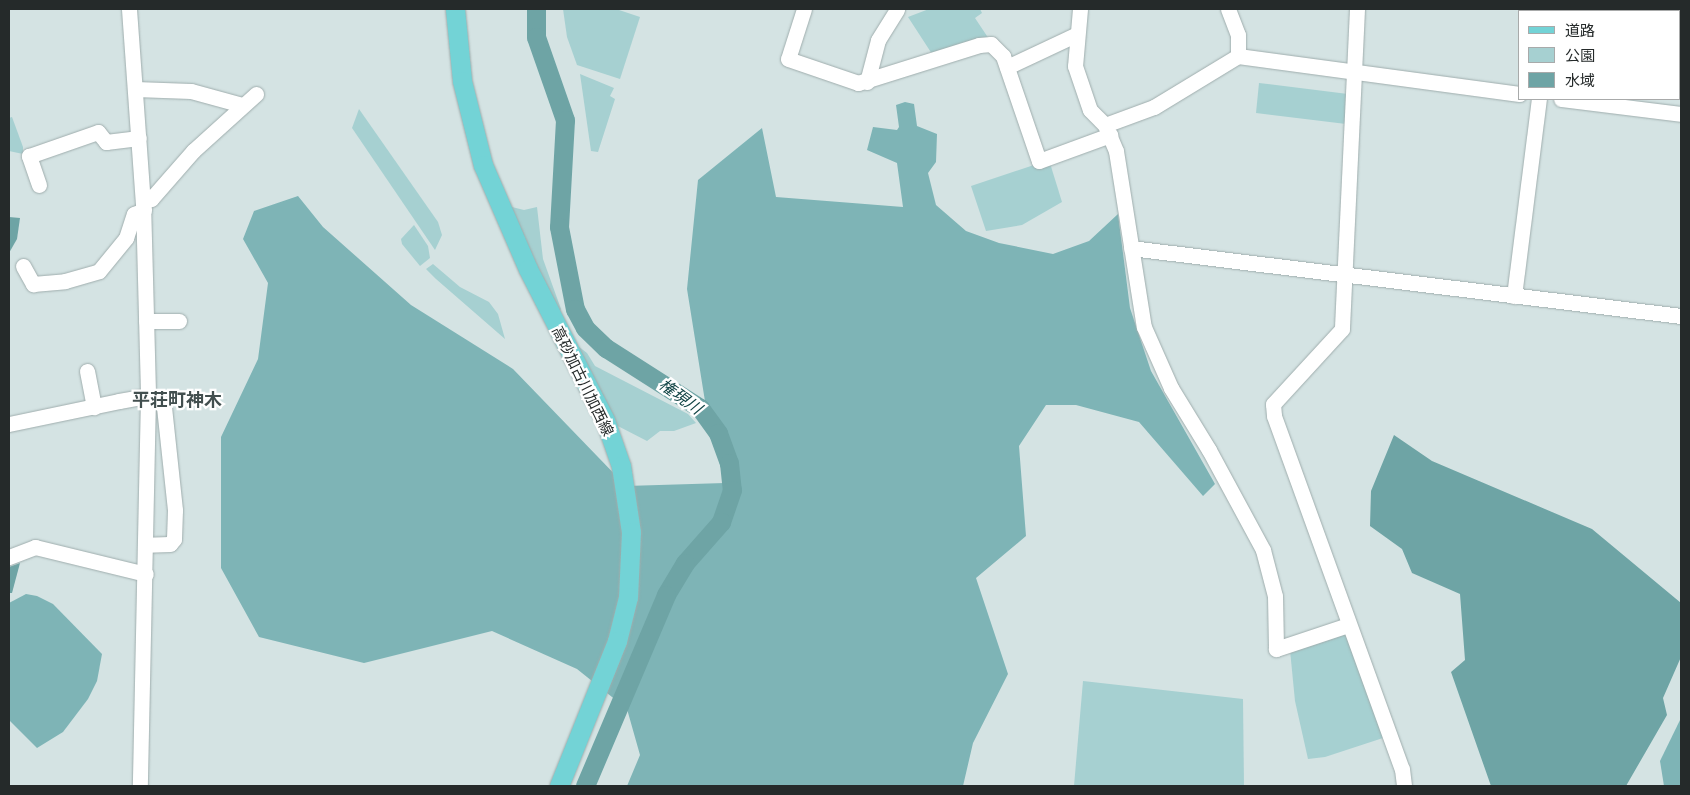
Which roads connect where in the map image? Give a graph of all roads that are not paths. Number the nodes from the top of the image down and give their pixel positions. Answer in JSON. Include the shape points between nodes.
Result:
{"nodes":[{"id":1,"x":129,"y":9,"type":"edge"},
{"id":2,"x":455,"y":9,"type":"edge"},
{"id":3,"x":804,"y":9,"type":"edge"},
{"id":4,"x":897,"y":9,"type":"edge"},
{"id":5,"x":1080,"y":9,"type":"edge"},
{"id":6,"x":1228,"y":9,"type":"edge"},
{"id":7,"x":1357,"y":9,"type":"edge"},
{"id":8,"x":1077,"y":34,"type":"junction"},
{"id":9,"x":1238,"y":56,"type":"junction"},
{"id":10,"x":1007,"y":67,"type":"junction"},
{"id":11,"x":1354,"y":72,"type":"junction"},
{"id":12,"x":867,"y":82,"type":"junction"},
{"id":13,"x":135,"y":89,"type":"junction"},
{"id":14,"x":256,"y":94,"type":"dead end"},
{"id":15,"x":1518,"y":94,"type":"edge"},
{"id":16,"x":1539,"y":100,"type":"edge"},
{"id":17,"x":1569,"y":100,"type":"edge"},
{"id":18,"x":242,"y":105,"type":"junction"},
{"id":19,"x":1681,"y":114,"type":"edge"},
{"id":20,"x":1108,"y":130,"type":"junction"},
{"id":21,"x":139,"y":138,"type":"junction"},
{"id":22,"x":39,"y":185,"type":"dead end"},
{"id":23,"x":143,"y":206,"type":"junction"},
{"id":24,"x":1131,"y":248,"type":"junction"},
{"id":25,"x":23,"y":266,"type":"dead end"},
{"id":26,"x":1346,"y":275,"type":"junction"},
{"id":27,"x":1514,"y":296,"type":"junction"},
{"id":28,"x":1681,"y":316,"type":"edge"},
{"id":29,"x":146,"y":321,"type":"junction"},
{"id":30,"x":179,"y":321,"type":"dead end"},
{"id":31,"x":87,"y":371,"type":"dead end"},
{"id":32,"x":148,"y":396,"type":"junction"},
{"id":33,"x":94,"y":407,"type":"junction"},
{"id":34,"x":9,"y":424,"type":"edge"},
{"id":35,"x":147,"y":545,"type":"junction"},
{"id":36,"x":9,"y":557,"type":"edge"},
{"id":37,"x":146,"y":574,"type":"junction"},
{"id":38,"x":1348,"y":625,"type":"junction"},
{"id":39,"x":140,"y":786,"type":"edge"},
{"id":40,"x":559,"y":786,"type":"edge"},
{"id":41,"x":1404,"y":786,"type":"edge"}],
"edges":[{"from":1,"to":13,"type":"street"},
{"from":2,"to":40,"type":"main road","name":"高砂加古川加西線","via":[[462,81],[482,165],[512,234],[605,420],[621,466],[631,532],[628,597],[617,641]]},
{"from":3,"to":12,"type":"street","via":[[788,59],[844,80]]},
{"from":4,"to":12,"type":"street","via":[[878,40]]},
{"from":5,"to":8,"type":"street"},
{"from":6,"to":9,"type":"street","via":[[1238,35]]},
{"from":7,"to":11,"type":"street"},
{"from":8,"to":10,"type":"street"},
{"from":8,"to":20,"type":"street","via":[[1075,66],[1079,81],[1090,110]]},
{"from":9,"to":11,"type":"street"},
{"from":9,"to":20,"type":"street","via":[[1154,107]]},
{"from":10,"to":12,"type":"street","via":[[1000,51],[991,44],[979,45]]},
{"from":10,"to":20,"type":"street","via":[[1039,160]]},
{"from":11,"to":15,"type":"street"},
{"from":11,"to":26,"type":"street"},
{"from":13,"to":18,"type":"street","via":[[191,91]]},
{"from":13,"to":21,"type":"street"},
{"from":14,"to":18,"type":"street"},
{"from":16,"to":27,"type":"street"},
{"from":17,"to":19,"type":"street"},
{"from":18,"to":23,"type":"street"},
{"from":20,"to":24,"type":"street","via":[[1122,180]]},
{"from":21,"to":22,"type":"street","via":[[106,142],[98,132],[29,156],[28,161]]},
{"from":21,"to":23,"type":"street"},
{"from":23,"to":25,"type":"street","via":[[134,214],[126,238],[99,272],[65,281],[33,284]]},
{"from":23,"to":29,"type":"street"},
{"from":24,"to":26,"type":"street"},
{"from":24,"to":38,"type":"street","via":[[1144,327],[1171,388],[1263,550],[1275,596],[1276,649]]},
{"from":26,"to":27,"type":"street"},
{"from":26,"to":38,"type":"street","via":[[1342,329],[1273,404],[1274,416]]},
{"from":27,"to":28,"type":"street"},
{"from":29,"to":30,"type":"street"},
{"from":29,"to":32,"type":"street"},
{"from":31,"to":33,"type":"street"},
{"from":32,"to":33,"type":"street"},
{"from":32,"to":35,"type":"street"},
{"from":32,"to":35,"type":"street","via":[[158,399],[164,407],[174,526],[172,542]]},
{"from":33,"to":34,"type":"street"},
{"from":35,"to":37,"type":"street"},
{"from":36,"to":37,"type":"street","via":[[35,547]]},
{"from":37,"to":39,"type":"street"},
{"from":38,"to":41,"type":"street","via":[[1402,769]]}]}
